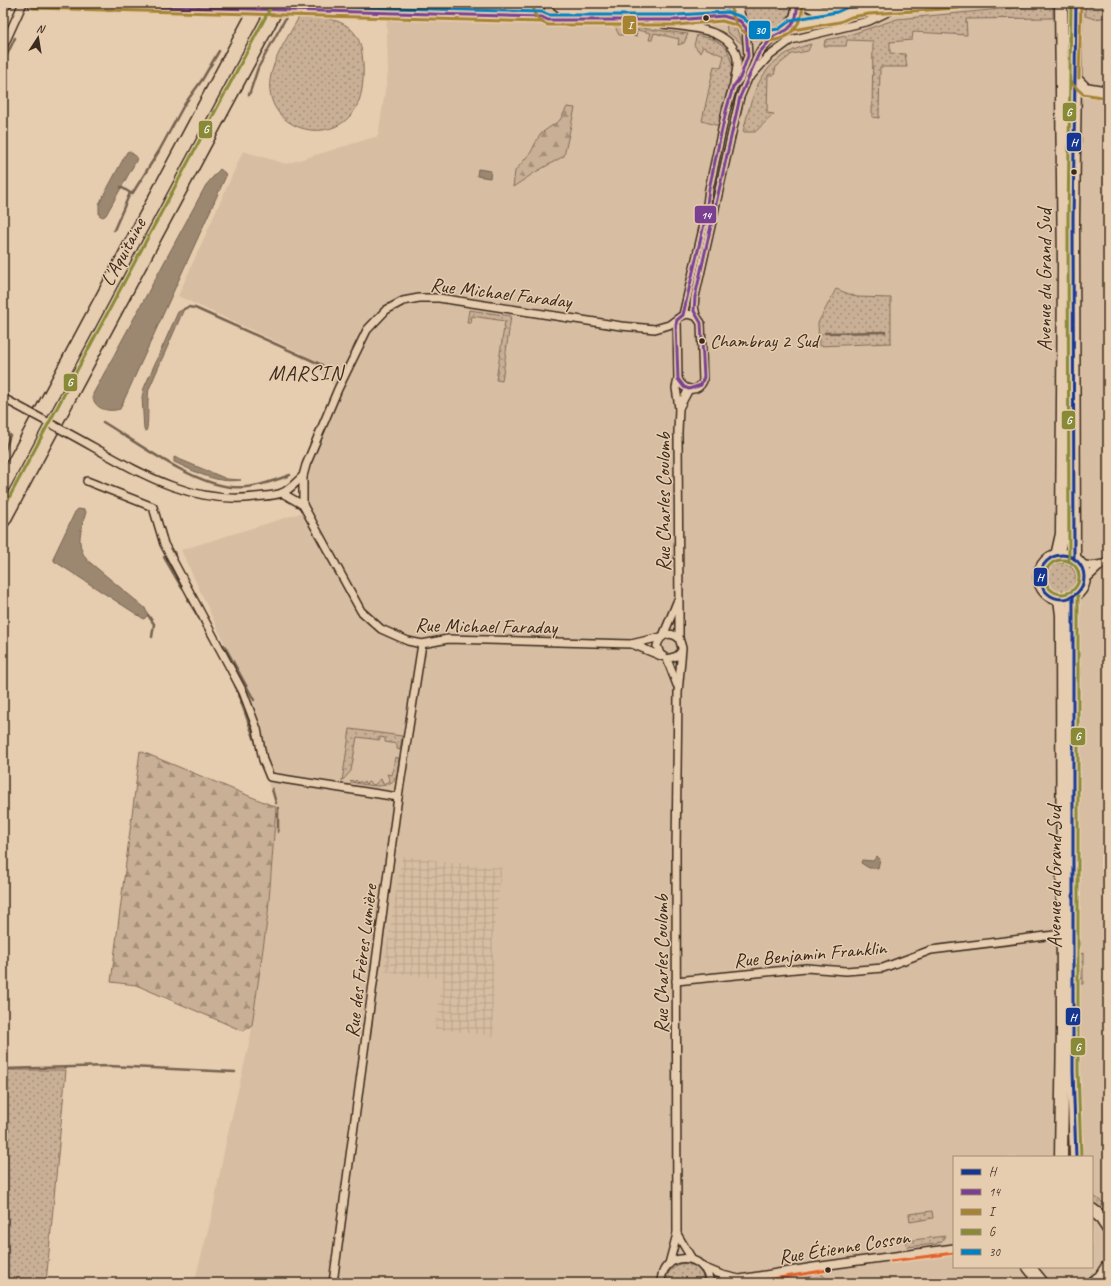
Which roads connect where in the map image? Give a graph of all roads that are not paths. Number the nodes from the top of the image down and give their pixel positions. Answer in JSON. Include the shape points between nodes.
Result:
{"nodes":[{"id":1,"x":3,"y":3,"type":"edge"},
{"id":2,"x":8,"y":3,"type":"edge"},
{"id":3,"x":23,"y":3,"type":"edge"},
{"id":4,"x":33,"y":3,"type":"edge"},
{"id":5,"x":260,"y":3,"type":"edge"},
{"id":6,"x":279,"y":3,"type":"edge"},
{"id":7,"x":540,"y":3,"type":"edge"},
{"id":8,"x":556,"y":3,"type":"edge"},
{"id":9,"x":727,"y":3,"type":"edge"},
{"id":10,"x":736,"y":3,"type":"edge"},
{"id":11,"x":798,"y":3,"type":"edge"},
{"id":12,"x":803,"y":3,"type":"edge"},
{"id":13,"x":959,"y":3,"type":"edge"},
{"id":14,"x":900,"y":7,"type":"junction"},
{"id":15,"x":1061,"y":9,"type":"edge"},
{"id":16,"x":1076,"y":9,"type":"edge"},
{"id":17,"x":849,"y":12,"type":"junction"},
{"id":18,"x":436,"y":14,"type":"junction"},
{"id":19,"x":547,"y":18,"type":"junction"},
{"id":20,"x":639,"y":20,"type":"junction"},
{"id":21,"x":743,"y":25,"type":"junction"},
{"id":22,"x":792,"y":25,"type":"junction"},
{"id":23,"x":774,"y":36,"type":"junction"},
{"id":24,"x":3,"y":47,"type":"edge"},
{"id":25,"x":1074,"y":78,"type":"junction"},
{"id":26,"x":747,"y":80,"type":"junction"},
{"id":27,"x":733,"y":87,"type":"junction"},
{"id":28,"x":1108,"y":92,"type":"edge"},
{"id":29,"x":696,"y":316,"type":"junction"},
{"id":30,"x":680,"y":318,"type":"junction"},
{"id":31,"x":678,"y":378,"type":"junction"},
{"id":32,"x":689,"y":389,"type":"junction"},
{"id":33,"x":3,"y":398,"type":"edge"},
{"id":34,"x":679,"y":408,"type":"junction"},
{"id":35,"x":303,"y":476,"type":"junction"},
{"id":36,"x":87,"y":481,"type":"dead end"},
{"id":37,"x":3,"y":485,"type":"edge"},
{"id":38,"x":282,"y":493,"type":"junction"},
{"id":39,"x":303,"y":505,"type":"junction"},
{"id":40,"x":3,"y":520,"type":"edge"},
{"id":41,"x":1057,"y":556,"type":"junction"},
{"id":42,"x":1076,"y":561,"type":"junction"},
{"id":43,"x":1108,"y":563,"type":"edge"},
{"id":44,"x":1100,"y":566,"type":"junction"},
{"id":45,"x":1083,"y":582,"type":"junction"},
{"id":46,"x":679,"y":596,"type":"junction"},
{"id":47,"x":1073,"y":596,"type":"junction"},
{"id":48,"x":1060,"y":599,"type":"junction"},
{"id":49,"x":662,"y":637,"type":"junction"},
{"id":50,"x":679,"y":638,"type":"junction"},
{"id":51,"x":422,"y":644,"type":"junction"},
{"id":52,"x":631,"y":644,"type":"junction"},
{"id":53,"x":680,"y":653,"type":"junction"},
{"id":54,"x":665,"y":658,"type":"junction"},
{"id":55,"x":678,"y":693,"type":"junction"},
{"id":56,"x":398,"y":797,"type":"junction"},
{"id":57,"x":1063,"y":934,"type":"junction"},
{"id":58,"x":676,"y":981,"type":"junction"},
{"id":59,"x":1061,"y":1156,"type":"edge"},
{"id":60,"x":1076,"y":1156,"type":"edge"},
{"id":61,"x":1093,"y":1211,"type":"edge"},
{"id":62,"x":1106,"y":1223,"type":"edge"},
{"id":63,"x":677,"y":1234,"type":"junction"},
{"id":64,"x":953,"y":1248,"type":"edge"},
{"id":65,"x":692,"y":1259,"type":"junction"},
{"id":66,"x":669,"y":1264,"type":"junction"},
{"id":67,"x":1108,"y":1266,"type":"edge"},
{"id":68,"x":705,"y":1268,"type":"junction"},
{"id":69,"x":1029,"y":1268,"type":"edge"},
{"id":70,"x":740,"y":1279,"type":"junction"},
{"id":71,"x":660,"y":1282,"type":"edge"},
{"id":72,"x":333,"y":1283,"type":"edge"},
{"id":73,"x":710,"y":1283,"type":"edge"},
{"id":74,"x":730,"y":1283,"type":"edge"},
{"id":75,"x":1042,"y":1283,"type":"edge"},
{"id":76,"x":1093,"y":1283,"type":"edge"}],
"edges":[{"from":1,"to":2,"type":"street"},
{"from":3,"to":24,"type":"street"},
{"from":4,"to":18,"type":"street","bridge":true},
{"from":5,"to":37,"type":"highway","name":"L'Aquitaine"},
{"from":6,"to":40,"type":"highway","name":"L'Aquitaine"},
{"from":7,"to":18,"type":"street","via":[[525,9],[496,8]]},
{"from":7,"to":19,"type":"street","via":[[538,12]]},
{"from":8,"to":9,"type":"street","via":[[565,10],[574,11],[703,11],[716,9]]},
{"from":8,"to":19,"type":"street","via":[[558,12]]},
{"from":10,"to":21,"type":"main road","via":[[737,13]]},
{"from":11,"to":22,"type":"main road"},
{"from":12,"to":17,"type":"street","via":[[820,11]]},
{"from":13,"to":14,"type":"street"},
{"from":14,"to":17,"type":"street"},
{"from":14,"to":26,"type":"street","via":[[869,21],[791,40],[768,57]]},
{"from":15,"to":41,"type":"main road","name":"Avenue du Grand Sud","via":[[1064,359],[1062,534]]},
{"from":16,"to":25,"type":"main road","name":"Avenue du Grand Sud"},
{"from":17,"to":22,"type":"street","via":[[839,17]]},
{"from":18,"to":19,"type":"street"},
{"from":19,"to":20,"type":"street"},
{"from":20,"to":21,"type":"street","via":[[723,16]]},
{"from":20,"to":27,"type":"street","via":[[721,36],[736,54]]},
{"from":21,"to":23,"type":"main road","via":[[754,34]]},
{"from":21,"to":27,"type":"street","name":"Rue Charles Coulomb","via":[[748,56],[740,78]]},
{"from":22,"to":23,"type":"main road"},
{"from":23,"to":26,"type":"street","name":"Rue Charles Coulomb","via":[[759,53]]},
{"from":25,"to":28,"type":"main road","via":[[1085,89]]},
{"from":25,"to":42,"type":"main road","name":"Avenue du Grand Sud"},
{"from":26,"to":29,"type":"street","name":"Rue Charles Coulomb","via":[[737,108],[709,231],[695,297]]},
{"from":27,"to":30,"type":"street","name":"Rue Charles Coulomb","via":[[709,189],[705,220]]},
{"from":29,"to":30,"type":"street","via":[[692,314]]},
{"from":29,"to":32,"type":"street","name":"Rue Charles Coulomb","via":[[701,323],[704,377],[701,385]]},
{"from":30,"to":31,"type":"street","name":"Rue Charles Coulomb"},
{"from":30,"to":35,"type":"street","name":"Rue Michael Faraday","via":[[656,329],[439,298],[419,298],[399,303],[380,315],[363,337]]},
{"from":31,"to":32,"type":"street","via":[[684,387]]},
{"from":31,"to":34,"type":"street","name":"Rue Charles Coulomb","via":[[676,388]]},
{"from":32,"to":34,"type":"street","name":"Rue Charles Coulomb"},
{"from":33,"to":38,"type":"street","bridge":true,"via":[[156,480],[195,495],[242,499]]},
{"from":34,"to":46,"type":"street","name":"Rue Charles Coulomb"},
{"from":35,"to":38,"type":"street"},
{"from":35,"to":39,"type":"street","name":"Rue Michael Faraday"},
{"from":36,"to":56,"type":"street","via":[[153,506],[164,544],[243,692],[257,729],[263,760],[270,777]]},
{"from":38,"to":39,"type":"street"},
{"from":39,"to":51,"type":"street","name":"Rue Michael Faraday","via":[[364,614],[384,631]]},
{"from":41,"to":42,"type":"main road"},
{"from":41,"to":48,"type":"main road","via":[[1046,562],[1040,580],[1049,595]]},
{"from":42,"to":44,"type":"street"},
{"from":42,"to":45,"type":"main road","via":[[1083,570]]},
{"from":43,"to":44,"type":"street"},
{"from":44,"to":45,"type":"street"},
{"from":45,"to":47,"type":"main road"},
{"from":46,"to":49,"type":"street","name":"Rue Charles Coulomb"},
{"from":46,"to":50,"type":"street","name":"Rue Charles Coulomb"},
{"from":47,"to":48,"type":"main road"},
{"from":47,"to":60,"type":"main road","name":"Avenue du Grand Sud","via":[[1073,1071]]},
{"from":48,"to":57,"type":"main road","name":"Avenue du Grand Sud"},
{"from":49,"to":50,"type":"street","via":[[672,634]]},
{"from":49,"to":52,"type":"street","name":"Rue Michael Faraday"},
{"from":49,"to":54,"type":"street","name":"Rue Charles Coulomb","via":[[658,641],[658,650]]},
{"from":50,"to":53,"type":"street","name":"Rue Charles Coulomb","via":[[682,643]]},
{"from":51,"to":52,"type":"street","name":"Rue Michael Faraday","via":[[448,639]]},
{"from":51,"to":56,"type":"street","name":"Rue des Frères Lumière"},
{"from":52,"to":54,"type":"street","name":"Rue Michael Faraday"},
{"from":53,"to":54,"type":"street"},
{"from":53,"to":55,"type":"street","name":"Rue Charles Coulomb"},
{"from":54,"to":55,"type":"street","name":"Rue Charles Coulomb","via":[[674,673]]},
{"from":55,"to":58,"type":"street","name":"Rue Charles Coulomb"},
{"from":56,"to":72,"type":"street","name":"Rue des Frères Lumière"},
{"from":57,"to":58,"type":"street","name":"Rue Benjamin Franklin","via":[[931,950],[883,968],[846,971],[806,968]]},
{"from":57,"to":59,"type":"main road","name":"Avenue du Grand Sud"},
{"from":58,"to":63,"type":"street","name":"Rue Charles Coulomb"},
{"from":61,"to":62,"type":"main road"},
{"from":63,"to":65,"type":"street"},
{"from":63,"to":66,"type":"street","name":"Rue Charles Coulomb"},
{"from":64,"to":70,"type":"street","name":"Rue Étienne Cosson"},
{"from":65,"to":66,"type":"street","via":[[676,1260]]},
{"from":65,"to":68,"type":"street","name":"Rue Étienne Cosson"},
{"from":66,"to":71,"type":"street","name":"Rue Charles Coulomb"},
{"from":67,"to":76,"type":"main road","via":[[1101,1277]]},
{"from":68,"to":70,"type":"street","name":"Rue Étienne Cosson"},
{"from":68,"to":73,"type":"street"},
{"from":69,"to":75,"type":"main road"},
{"from":70,"to":74,"type":"street","name":"Rue Étienne Cosson"}]}
